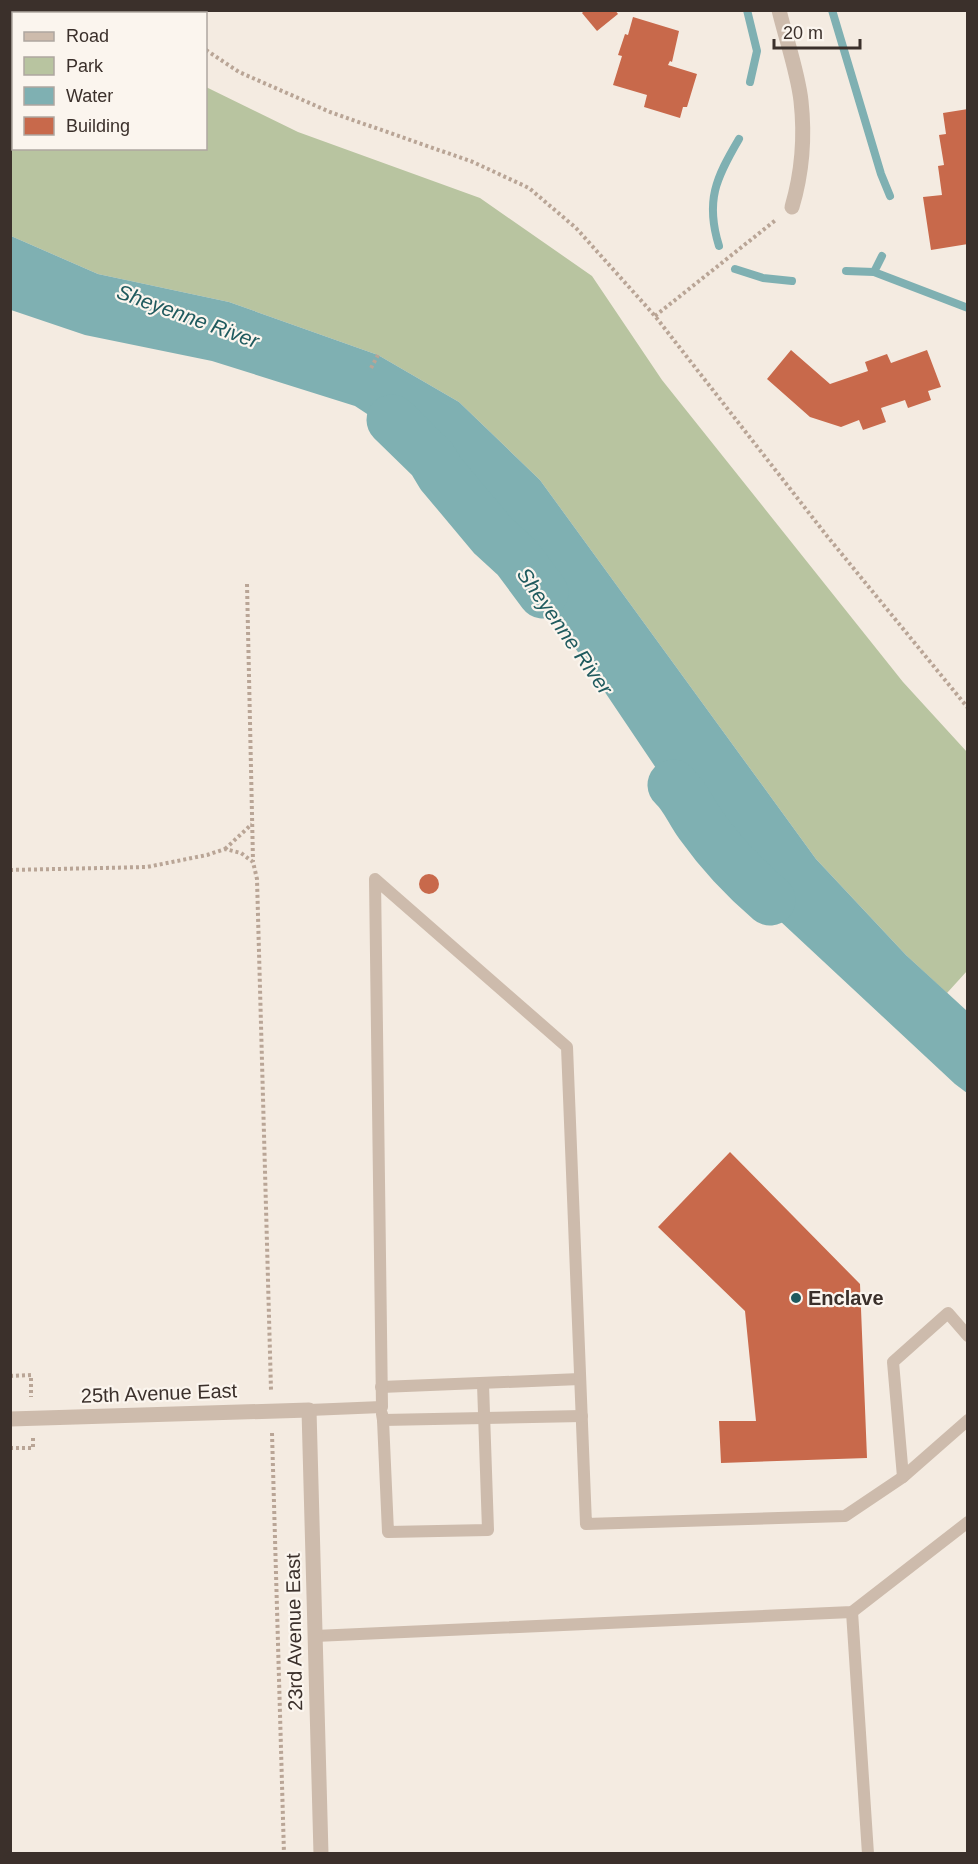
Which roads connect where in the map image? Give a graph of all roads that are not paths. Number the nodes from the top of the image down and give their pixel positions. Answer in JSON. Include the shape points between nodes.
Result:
{"nodes":[{"id":1,"x":779,"y":10,"type":"edge"},
{"id":2,"x":792,"y":207,"type":"road end"},
{"id":3,"x":968,"y":1336,"type":"edge"},
{"id":4,"x":580,"y":1379,"type":"junction"},
{"id":5,"x":483,"y":1384,"type":"junction"},
{"id":6,"x":381,"y":1387,"type":"junction"},
{"id":7,"x":382,"y":1407,"type":"junction"},
{"id":8,"x":309,"y":1410,"type":"junction"},
{"id":9,"x":582,"y":1416,"type":"junction"},
{"id":10,"x":485,"y":1418,"type":"junction"},
{"id":11,"x":10,"y":1419,"type":"edge"},
{"id":12,"x":383,"y":1420,"type":"junction"},
{"id":13,"x":968,"y":1420,"type":"edge"},
{"id":14,"x":903,"y":1477,"type":"junction"},
{"id":15,"x":968,"y":1522,"type":"edge"},
{"id":16,"x":852,"y":1612,"type":"junction"},
{"id":17,"x":315,"y":1636,"type":"junction"},
{"id":18,"x":321,"y":1854,"type":"edge"},
{"id":19,"x":868,"y":1854,"type":"edge"}],
"edges":[{"from":1,"to":2,"type":"street","via":[[801,100],[803,145]]},
{"from":3,"to":14,"type":"lane","via":[[948,1313],[893,1362]]},
{"from":4,"to":5,"type":"lane"},
{"from":4,"to":6,"type":"lane","via":[[567,1047],[375,879]]},
{"from":4,"to":9,"type":"lane"},
{"from":5,"to":6,"type":"lane"},
{"from":5,"to":10,"type":"lane"},
{"from":6,"to":7,"type":"lane"},
{"from":7,"to":8,"type":"lane"},
{"from":7,"to":12,"type":"lane"},
{"from":8,"to":11,"type":"street","name":"25th Avenue East"},
{"from":8,"to":17,"type":"street","name":"23rd Avenue East"},
{"from":9,"to":10,"type":"lane"},
{"from":9,"to":14,"type":"lane","via":[[586,1524],[845,1516]]},
{"from":10,"to":12,"type":"lane"},
{"from":10,"to":12,"type":"lane","via":[[488,1530],[388,1532]]},
{"from":13,"to":14,"type":"lane"},
{"from":15,"to":16,"type":"lane"},
{"from":16,"to":17,"type":"lane"},
{"from":16,"to":19,"type":"lane"},
{"from":17,"to":18,"type":"street","name":"23rd Avenue East"}]}
